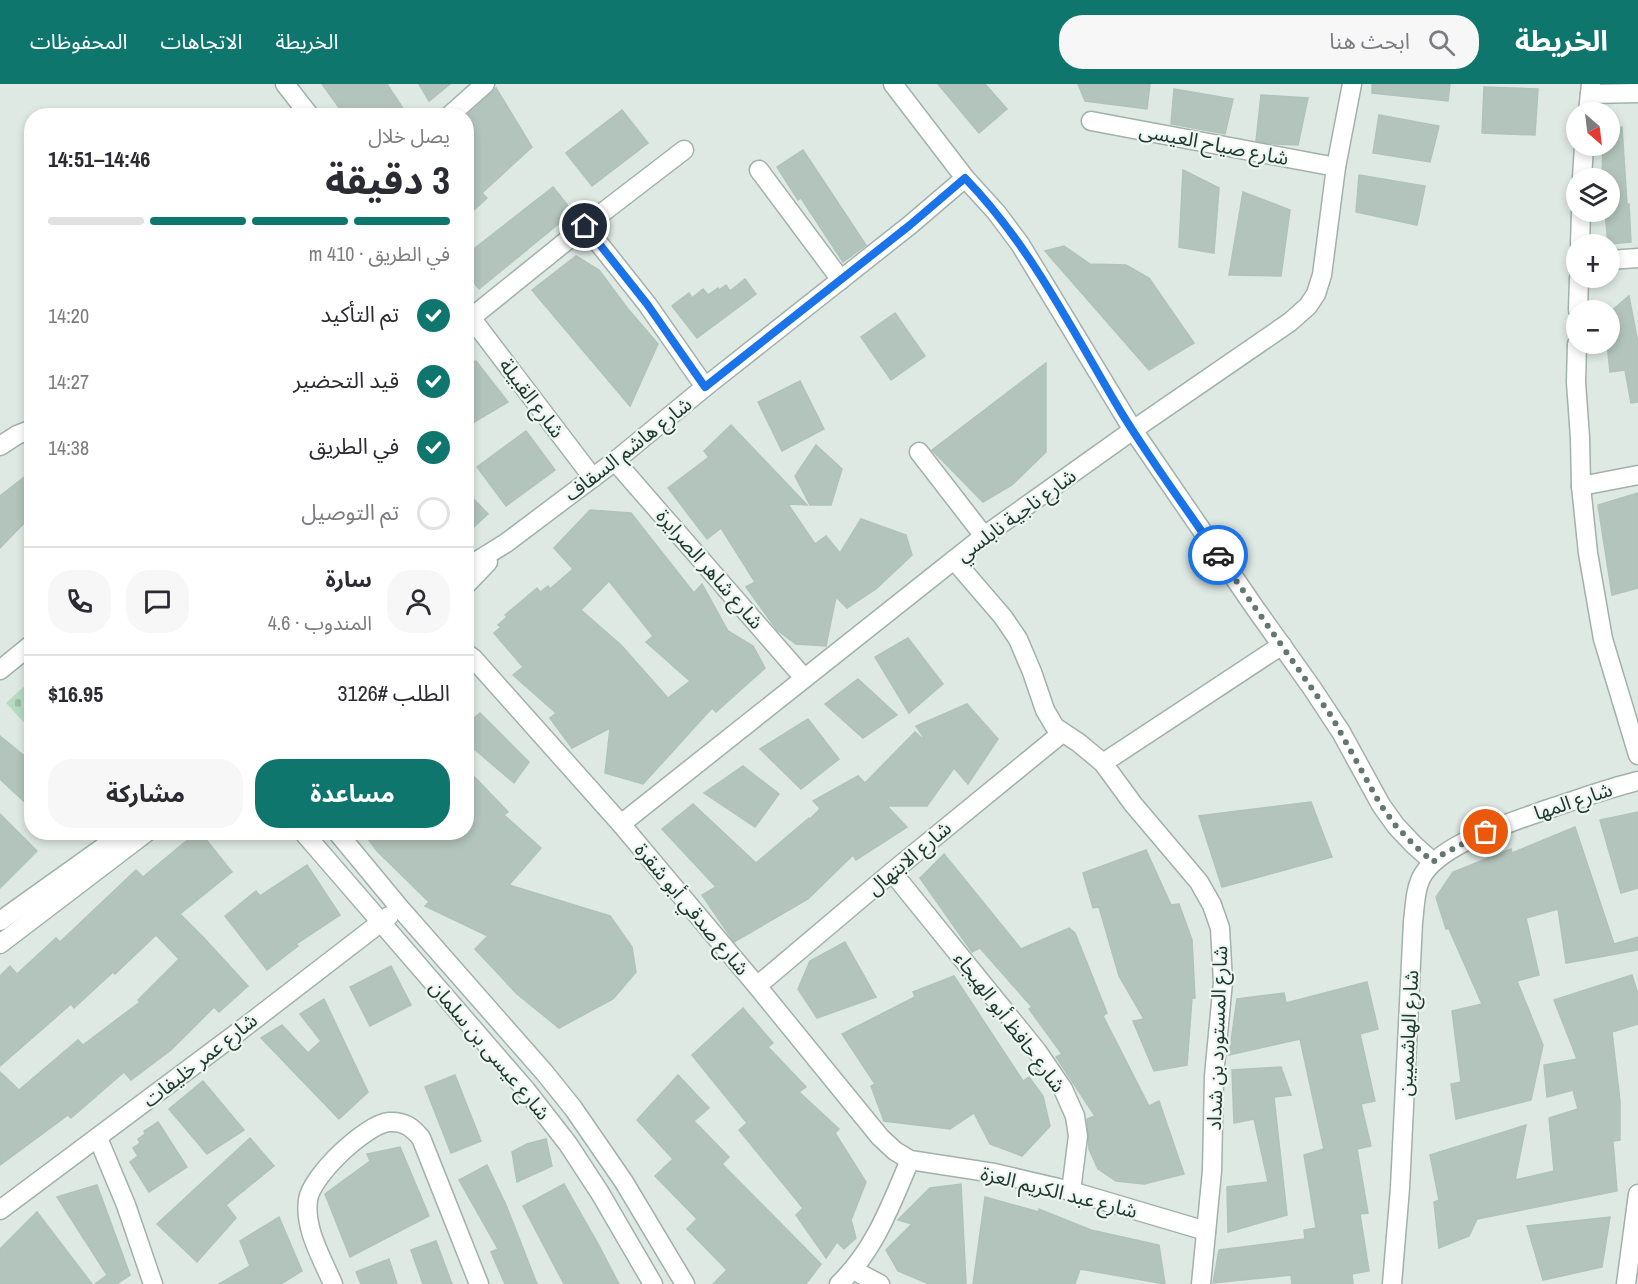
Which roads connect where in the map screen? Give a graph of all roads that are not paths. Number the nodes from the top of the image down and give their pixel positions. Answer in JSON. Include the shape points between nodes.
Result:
{"nodes":[{"id":1,"x":285,"y":84,"type":"edge"},
{"id":2,"x":485,"y":84,"type":"edge"},
{"id":3,"x":893,"y":84,"type":"edge"},
{"id":4,"x":1352,"y":84,"type":"edge"},
{"id":5,"x":1638,"y":93,"type":"edge"},
{"id":6,"x":1590,"y":97,"type":"edge"},
{"id":7,"x":304,"y":108,"type":"edge"},
{"id":8,"x":458,"y":108,"type":"edge"},
{"id":9,"x":1091,"y":121,"type":"dead end"},
{"id":10,"x":684,"y":150,"type":"dead end"},
{"id":11,"x":1336,"y":167,"type":"junction"},
{"id":12,"x":759,"y":170,"type":"dead end"},
{"id":13,"x":965,"y":178,"type":"junction"},
{"id":14,"x":585,"y":226,"type":"junction"},
{"id":15,"x":1638,"y":258,"type":"edge"},
{"id":16,"x":1620,"y":259,"type":"edge"},
{"id":17,"x":841,"y":280,"type":"junction"},
{"id":18,"x":474,"y":310,"type":"edge"},
{"id":19,"x":474,"y":321,"type":"edge"},
{"id":20,"x":1577,"y":354,"type":"edge"},
{"id":21,"x":705,"y":387,"type":"junction"},
{"id":22,"x":1133,"y":430,"type":"junction"},
{"id":23,"x":24,"y":432,"type":"edge"},
{"id":24,"x":0,"y":446,"type":"edge"},
{"id":25,"x":919,"y":452,"type":"dead end"},
{"id":26,"x":615,"y":461,"type":"junction"},
{"id":27,"x":1638,"y":475,"type":"edge"},
{"id":28,"x":593,"y":478,"type":"junction"},
{"id":29,"x":1581,"y":486,"type":"junction"},
{"id":30,"x":984,"y":536,"type":"junction"},
{"id":31,"x":506,"y":543,"type":"junction"},
{"id":32,"x":954,"y":560,"type":"junction"},
{"id":33,"x":474,"y":563,"type":"edge"},
{"id":34,"x":474,"y":577,"type":"edge"},
{"id":35,"x":1282,"y":645,"type":"junction"},
{"id":36,"x":24,"y":650,"type":"edge"},
{"id":37,"x":474,"y":659,"type":"edge"},
{"id":38,"x":0,"y":670,"type":"edge"},
{"id":39,"x":804,"y":678,"type":"junction"},
{"id":40,"x":1062,"y":732,"type":"junction"},
{"id":41,"x":1638,"y":756,"type":"edge"},
{"id":42,"x":1102,"y":763,"type":"junction"},
{"id":43,"x":1638,"y":781,"type":"edge"},
{"id":44,"x":621,"y":824,"type":"junction"},
{"id":45,"x":111,"y":840,"type":"edge"},
{"id":46,"x":136,"y":840,"type":"edge"},
{"id":47,"x":310,"y":840,"type":"edge"},
{"id":48,"x":344,"y":840,"type":"edge"},
{"id":49,"x":1433,"y":862,"type":"junction"},
{"id":50,"x":892,"y":872,"type":"junction"},
{"id":51,"x":1420,"y":879,"type":"joint"},
{"id":52,"x":399,"y":907,"type":"junction"},
{"id":53,"x":0,"y":921,"type":"edge"},
{"id":54,"x":381,"y":922,"type":"junction"},
{"id":55,"x":2,"y":940,"type":"edge"},
{"id":56,"x":757,"y":986,"type":"junction"},
{"id":57,"x":98,"y":1138,"type":"junction"},
{"id":58,"x":910,"y":1160,"type":"junction"},
{"id":59,"x":1400,"y":1188,"type":"junction"},
{"id":60,"x":1071,"y":1191,"type":"junction"},
{"id":61,"x":1638,"y":1194,"type":"edge"},
{"id":62,"x":636,"y":1202,"type":"junction"},
{"id":63,"x":0,"y":1210,"type":"edge"},
{"id":64,"x":612,"y":1213,"type":"junction"},
{"id":65,"x":1206,"y":1231,"type":"junction"},
{"id":66,"x":854,"y":1270,"type":"junction"},
{"id":67,"x":153,"y":1284,"type":"edge"},
{"id":68,"x":333,"y":1284,"type":"edge"},
{"id":69,"x":479,"y":1284,"type":"edge"},
{"id":70,"x":653,"y":1284,"type":"edge"},
{"id":71,"x":685,"y":1284,"type":"edge"},
{"id":72,"x":839,"y":1284,"type":"edge"},
{"id":73,"x":880,"y":1284,"type":"edge"},
{"id":74,"x":1201,"y":1284,"type":"edge"},
{"id":75,"x":1392,"y":1284,"type":"edge"},
{"id":76,"x":1403,"y":1284,"type":"edge"},
{"id":77,"x":1626,"y":1284,"type":"edge"}],
"edges":[{"from":1,"to":7,"type":"street"},
{"from":2,"to":8,"type":"street"},
{"from":3,"to":13,"type":"street"},
{"from":4,"to":11,"type":"street","name":"شارع ناجية نابلسي"},
{"from":5,"to":6,"type":"street"},
{"from":9,"to":11,"type":"street","name":"شارع صياح العيسى"},
{"from":10,"to":14,"type":"street","name":"شارع القبيلة"},
{"from":11,"to":22,"type":"street","name":"شارع ناجية نابلسي","via":[[1322,276],[1308,306]]},
{"from":12,"to":17,"type":"street"},
{"from":13,"to":17,"type":"street","name":"شارع هاشم السقاف"},
{"from":13,"to":22,"type":"street","via":[[1020,244]]},
{"from":14,"to":18,"type":"street","name":"شارع القبيلة"},
{"from":14,"to":21,"type":"street","via":[[647,304]]},
{"from":15,"to":16,"type":"street"},
{"from":17,"to":21,"type":"street","name":"شارع هاشم السقاف"},
{"from":19,"to":28,"type":"street","name":"شارع القبيلة"},
{"from":20,"to":29,"type":"street"},
{"from":21,"to":26,"type":"street","name":"شارع هاشم السقاف"},
{"from":22,"to":30,"type":"street","name":"شارع ناجية نابلسي"},
{"from":22,"to":35,"type":"street"},
{"from":23,"to":24,"type":"street"},
{"from":25,"to":30,"type":"street"},
{"from":26,"to":28,"type":"street","name":"شارع هاشم السقاف"},
{"from":26,"to":39,"type":"street","name":"شارع شاهر الصرايرة"},
{"from":27,"to":29,"type":"street"},
{"from":28,"to":31,"type":"street","name":"شارع هاشم السقاف"},
{"from":29,"to":41,"type":"street","via":[[1588,553],[1604,639]]},
{"from":30,"to":32,"type":"street","name":"شارع ناجية نابلسي"},
{"from":31,"to":33,"type":"street","name":"شارع هاشم السقاف"},
{"from":31,"to":34,"type":"street","name":"شارع هاشم السقاف"},
{"from":32,"to":39,"type":"street","name":"شارع ناجية نابلسي"},
{"from":32,"to":40,"type":"street","name":"شارع المستورد بن شداد","via":[[1015,634],[1045,710]]},
{"from":35,"to":42,"type":"street"},
{"from":35,"to":49,"type":"street","via":[[1341,732],[1380,804]]},
{"from":36,"to":38,"type":"street"},
{"from":37,"to":44,"type":"street","name":"شارع صدقي أبو شقرة"},
{"from":39,"to":44,"type":"street","name":"شارع ناجية نابلسي"},
{"from":40,"to":42,"type":"street","name":"شارع المستورد بن شداد"},
{"from":40,"to":50,"type":"street","name":"شارع الابتهال"},
{"from":42,"to":65,"type":"street","name":"شارع المستورد بن شداد","via":[[1199,882],[1221,928],[1223,982]]},
{"from":43,"to":49,"type":"street","name":"شارع المها","via":[[1501,825]]},
{"from":44,"to":56,"type":"street","name":"شارع صدقي أبو شقرة"},
{"from":45,"to":53,"type":"street"},
{"from":46,"to":55,"type":"street"},
{"from":47,"to":54,"type":"street","name":"شارع عيسى بن سلمان"},
{"from":48,"to":52,"type":"street","name":"شارع عيسى بن سلمان"},
{"from":49,"to":51,"type":"street","name":"شارع المها"},
{"from":50,"to":56,"type":"street","name":"شارع الابتهال"},
{"from":50,"to":60,"type":"street","name":"شارع حافظ أبو الهيجاء","via":[[1037,1051],[1063,1089],[1075,1116],[1078,1136]]},
{"from":51,"to":59,"type":"street","name":"شارع الهاشميين","via":[[1413,922]]},
{"from":52,"to":54,"type":"street","name":"شارع عمر خليفات"},
{"from":52,"to":62,"type":"street","name":"شارع عيسى بن سلمان","via":[[573,1108]]},
{"from":54,"to":57,"type":"street","name":"شارع عمر خليفات"},
{"from":54,"to":64,"type":"street","name":"شارع عيسى بن سلمان","via":[[526,1090],[568,1144]]},
{"from":56,"to":58,"type":"street","name":"شارع صدقي أبو شقرة","via":[[880,1137]]},
{"from":57,"to":63,"type":"street","name":"شارع عمر خليفات"},
{"from":57,"to":67,"type":"street"},
{"from":58,"to":60,"type":"street","name":"شارع عبد الكريم العزة","via":[[994,1173]]},
{"from":58,"to":66,"type":"street","via":[[880,1229]]},
{"from":59,"to":75,"type":"street","name":"شارع الهاشميين"},
{"from":59,"to":76,"type":"street","name":"شارع الهاشميين"},
{"from":60,"to":65,"type":"street","name":"شارع عبد الكريم العزة"},
{"from":61,"to":77,"type":"street"},
{"from":62,"to":64,"type":"street"},
{"from":62,"to":71,"type":"street","name":"شارع عيسى بن سلمان"},
{"from":64,"to":70,"type":"street","name":"شارع عيسى بن سلمان"},
{"from":65,"to":74,"type":"street","name":"شارع المستورد بن شداد"},
{"from":66,"to":72,"type":"street"},
{"from":66,"to":73,"type":"street"},
{"from":68,"to":69,"type":"street","via":[[309,1222],[309,1194],[319,1176],[344,1152],[370,1129],[388,1122],[407,1124],[421,1138]]}]}
